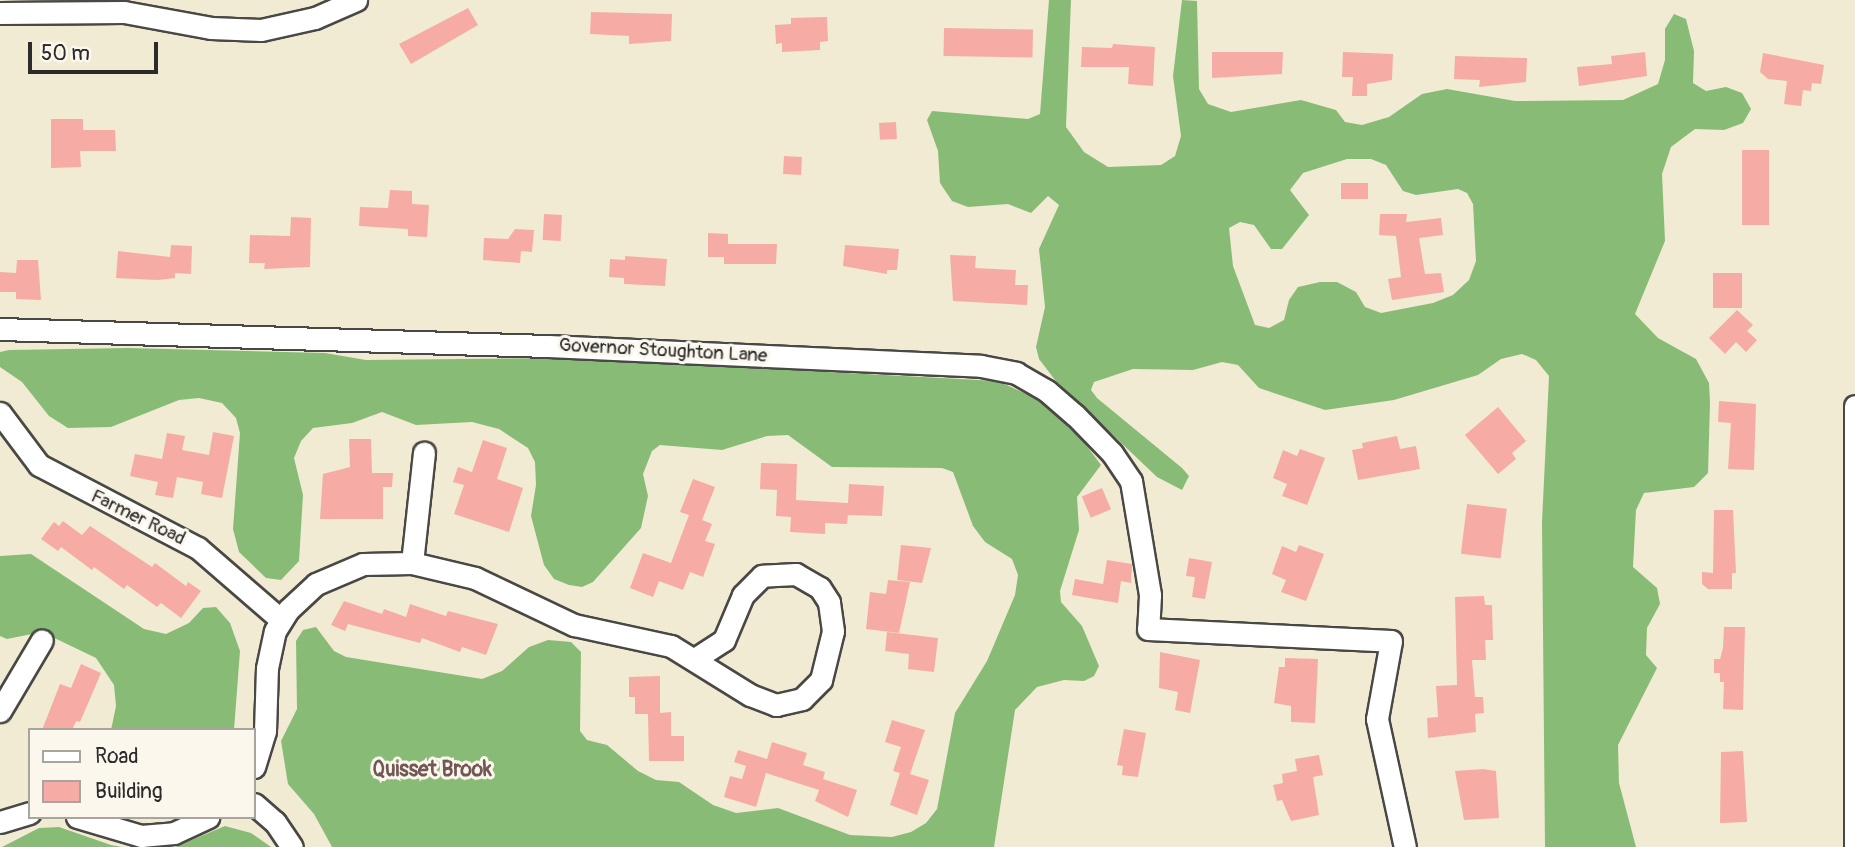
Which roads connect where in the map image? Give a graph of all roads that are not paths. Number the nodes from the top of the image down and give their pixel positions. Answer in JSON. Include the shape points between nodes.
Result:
{"nodes":[{"id":1,"x":356,"y":0,"type":"edge"},
{"id":2,"x":0,"y":13,"type":"edge"},
{"id":3,"x":0,"y":329,"type":"edge"},
{"id":4,"x":1855,"y":406,"type":"edge"},
{"id":5,"x":0,"y":413,"type":"edge"},
{"id":6,"x":424,"y":453,"type":"dead end"},
{"id":7,"x":412,"y":563,"type":"junction"},
{"id":8,"x":281,"y":620,"type":"junction"},
{"id":9,"x":42,"y":640,"type":"dead end"},
{"id":10,"x":695,"y":659,"type":"junction"},
{"id":11,"x":0,"y":711,"type":"edge"},
{"id":12,"x":256,"y":760,"type":"edge"},
{"id":13,"x":256,"y":806,"type":"edge"},
{"id":14,"x":28,"y":813,"type":"edge"},
{"id":15,"x":1,"y":818,"type":"edge"},
{"id":16,"x":83,"y":819,"type":"edge"},
{"id":17,"x":205,"y":819,"type":"edge"},
{"id":18,"x":292,"y":847,"type":"edge"},
{"id":19,"x":1405,"y":847,"type":"edge"},
{"id":20,"x":1855,"y":847,"type":"edge"}],
"edges":[{"from":1,"to":2,"type":"street","via":[[305,21],[261,30],[211,28],[124,12]]},
{"from":3,"to":19,"type":"street","name":"Governor Stoughton Lane","via":[[548,346],[1006,370],[1026,377],[1059,400],[1126,472],[1140,517],[1150,595],[1148,629],[1391,641],[1377,719]]},
{"from":4,"to":20,"type":"street"},
{"from":5,"to":8,"type":"street","name":"Farmer Road","via":[[39,465],[198,548]]},
{"from":6,"to":7,"type":"street"},
{"from":7,"to":8,"type":"street","via":[[376,562],[339,571],[306,592]]},
{"from":7,"to":10,"type":"street","via":[[468,575],[574,625],[648,638]]},
{"from":8,"to":12,"type":"street","via":[[268,656],[265,731]]},
{"from":9,"to":11,"type":"street"},
{"from":10,"to":10,"type":"street","via":[[724,640],[743,595],[762,576],[796,574],[813,582],[829,602],[833,620],[828,662],[816,688],[802,699],[768,703]]},
{"from":13,"to":18,"type":"street"},
{"from":14,"to":15,"type":"street"},
{"from":16,"to":17,"type":"street","via":[[141,836],[174,833]]}]}
